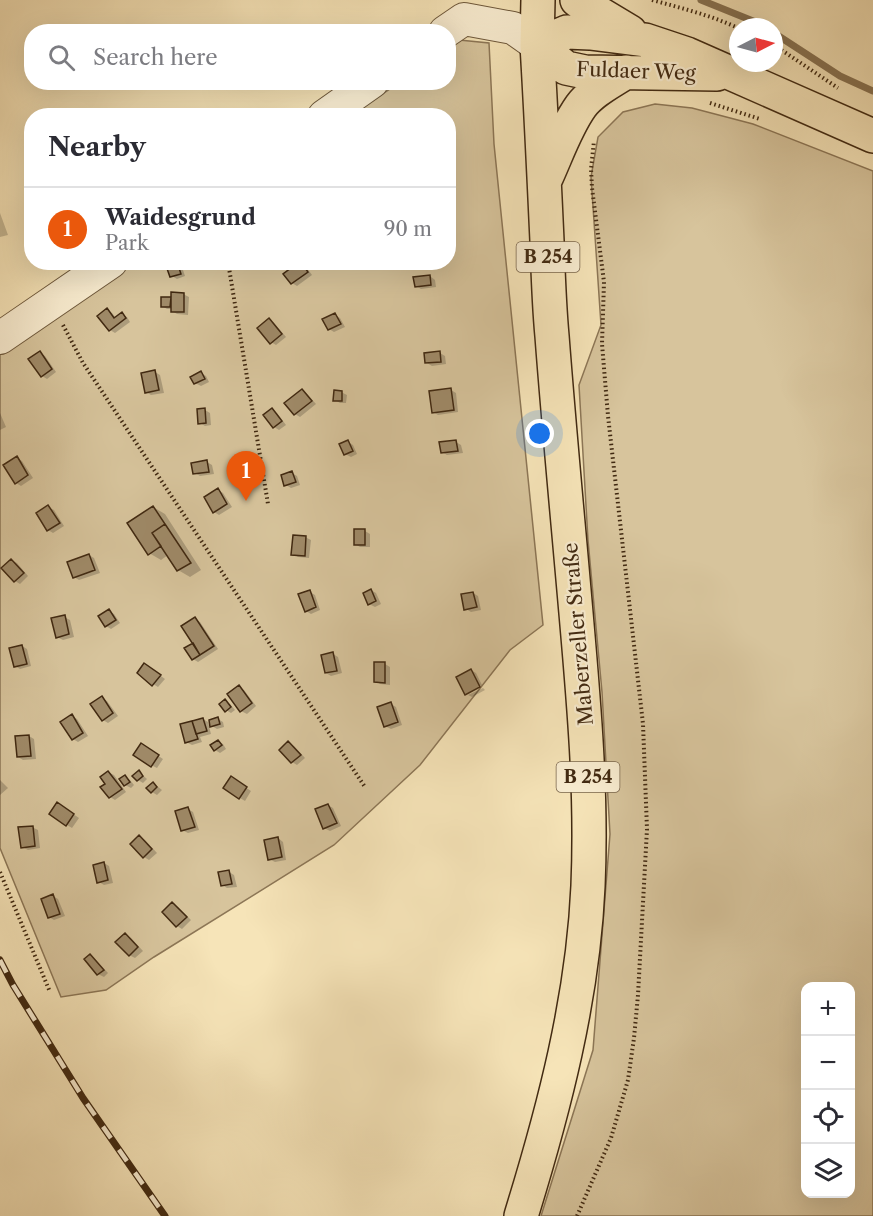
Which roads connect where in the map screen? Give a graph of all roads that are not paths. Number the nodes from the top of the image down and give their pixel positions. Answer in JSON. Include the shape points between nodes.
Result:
{"nodes":[{"id":1,"x":538,"y":0,"type":"edge"},
{"id":2,"x":577,"y":0,"type":"edge"},
{"id":3,"x":457,"y":17,"type":"edge"},
{"id":4,"x":645,"y":40,"type":"junction"},
{"id":5,"x":537,"y":45,"type":"junction"},
{"id":6,"x":626,"y":72,"type":"junction"},
{"id":7,"x":734,"y":74,"type":"junction"},
{"id":8,"x":361,"y":90,"type":"edge"},
{"id":9,"x":335,"y":108,"type":"edge"},
{"id":10,"x":873,"y":136,"type":"edge"},
{"id":11,"x":544,"y":182,"type":"junction"},
{"id":12,"x":100,"y":270,"type":"edge"},
{"id":13,"x":0,"y":339,"type":"edge"},
{"id":14,"x":520,"y":1216,"type":"edge"}],
"edges":[{"from":1,"to":5,"type":"main road","name":"Maberzeller Straße","number":"B 254"},
{"from":2,"to":4,"type":"main road"},
{"from":3,"to":5,"type":"lane","via":[[513,28]]},
{"from":4,"to":5,"type":"main road","name":"Fuldaer Weg","via":[[567,32]]},
{"from":4,"to":7,"type":"main road","name":"Fuldaer Weg"},
{"from":5,"to":6,"type":"main road","name":"Fuldaer Weg","via":[[566,68]]},
{"from":5,"to":11,"type":"main road","name":"Maberzeller Straße","number":"B 254"},
{"from":6,"to":7,"type":"main road","name":"Fuldaer Weg"},
{"from":6,"to":11,"type":"main road","via":[[582,105]]},
{"from":7,"to":10,"type":"main road","name":"Fuldaer Weg"},
{"from":8,"to":9,"type":"lane"},
{"from":11,"to":14,"type":"main road","name":"Maberzeller Straße","number":"B 254","via":[[551,333],[588,765],[589,847],[581,957],[570,1026],[553,1105]]},
{"from":12,"to":13,"type":"lane"}]}
